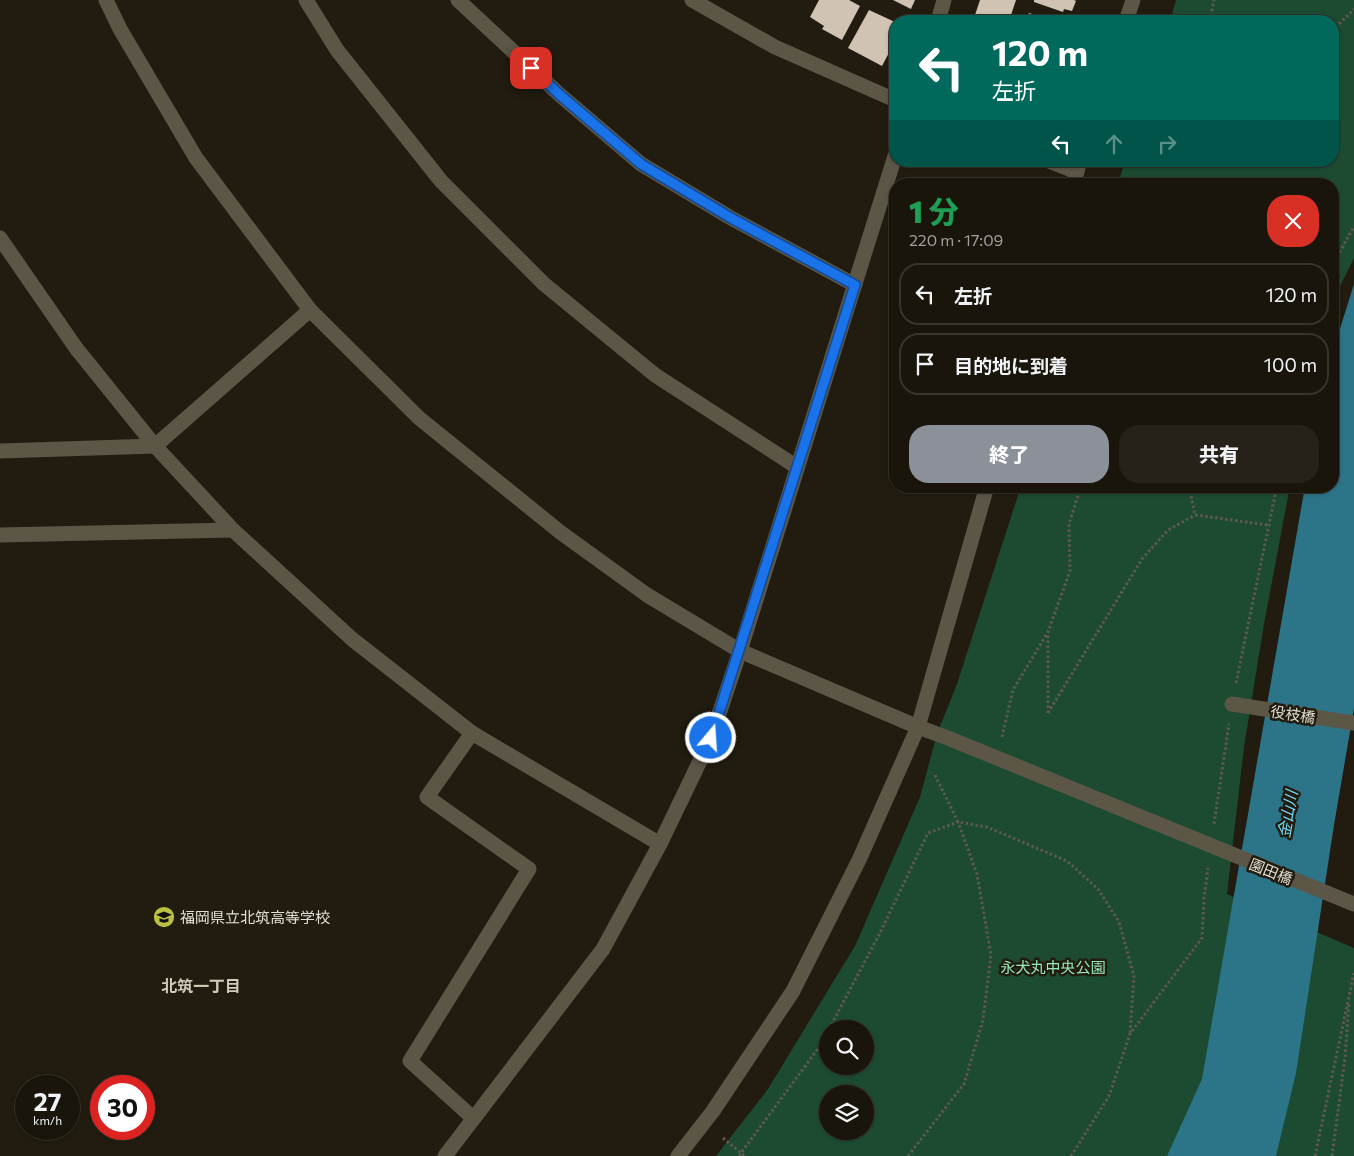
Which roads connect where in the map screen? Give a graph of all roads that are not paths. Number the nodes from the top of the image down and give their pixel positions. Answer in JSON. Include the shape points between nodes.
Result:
{"nodes":[{"id":1,"x":106,"y":0,"type":"edge"},
{"id":2,"x":306,"y":0,"type":"edge"},
{"id":3,"x":458,"y":0,"type":"edge"},
{"id":4,"x":692,"y":0,"type":"edge"},
{"id":5,"x":944,"y":0,"type":"edge"},
{"id":6,"x":1133,"y":0,"type":"edge"},
{"id":7,"x":940,"y":15,"type":"edge"},
{"id":8,"x":1128,"y":15,"type":"edge"},
{"id":9,"x":889,"y":97,"type":"edge"},
{"id":10,"x":892,"y":167,"type":"edge"},
{"id":11,"x":1064,"y":167,"type":"edge"},
{"id":12,"x":1077,"y":172,"type":"edge"},
{"id":13,"x":0,"y":238,"type":"edge"},
{"id":14,"x":855,"y":285,"type":"junction"},
{"id":15,"x":310,"y":310,"type":"junction"},
{"id":16,"x":155,"y":446,"type":"junction"},
{"id":17,"x":0,"y":451,"type":"edge"},
{"id":18,"x":796,"y":467,"type":"junction"},
{"id":19,"x":985,"y":493,"type":"edge"},
{"id":20,"x":233,"y":530,"type":"junction"},
{"id":21,"x":0,"y":535,"type":"edge"},
{"id":22,"x":740,"y":651,"type":"junction"},
{"id":23,"x":1232,"y":704,"type":"dead end"},
{"id":24,"x":1354,"y":723,"type":"edge"},
{"id":25,"x":918,"y":728,"type":"junction"},
{"id":26,"x":472,"y":733,"type":"junction"},
{"id":27,"x":660,"y":844,"type":"junction"},
{"id":28,"x":1354,"y":904,"type":"edge"},
{"id":29,"x":473,"y":1118,"type":"junction"},
{"id":30,"x":445,"y":1156,"type":"edge"},
{"id":31,"x":678,"y":1156,"type":"edge"}],
"edges":[{"from":1,"to":15,"type":"street","name":"園田橋","via":[[196,158]]},
{"from":2,"to":18,"type":"street","via":[[337,50],[441,181],[544,284],[655,375]]},
{"from":3,"to":14,"type":"street","via":[[560,95],[641,164],[731,218]]},
{"from":4,"to":9,"type":"street","via":[[775,47]]},
{"from":5,"to":7,"type":"street"},
{"from":6,"to":8,"type":"street"},
{"from":10,"to":14,"type":"street"},
{"from":11,"to":12,"type":"street"},
{"from":13,"to":16,"type":"street","via":[[76,348]]},
{"from":14,"to":18,"type":"street"},
{"from":15,"to":16,"type":"street"},
{"from":15,"to":22,"type":"street","name":"園田橋","via":[[419,418],[560,532],[647,595]]},
{"from":16,"to":17,"type":"street"},
{"from":16,"to":20,"type":"street"},
{"from":18,"to":22,"type":"street"},
{"from":19,"to":25,"type":"street"},
{"from":20,"to":21,"type":"street"},
{"from":20,"to":26,"type":"street","via":[[352,639]]},
{"from":22,"to":25,"type":"street","name":"園田橋"},
{"from":22,"to":27,"type":"street","via":[[711,738]]},
{"from":23,"to":24,"type":"street","name":"役枝橋"},
{"from":25,"to":28,"type":"street","name":"園田橋"},
{"from":25,"to":31,"type":"street","via":[[859,860],[793,991],[714,1111]]},
{"from":26,"to":27,"type":"street"},
{"from":26,"to":29,"type":"street","via":[[427,797],[529,869],[410,1061]]},
{"from":27,"to":29,"type":"street","via":[[603,949]]},
{"from":29,"to":30,"type":"street"}]}
